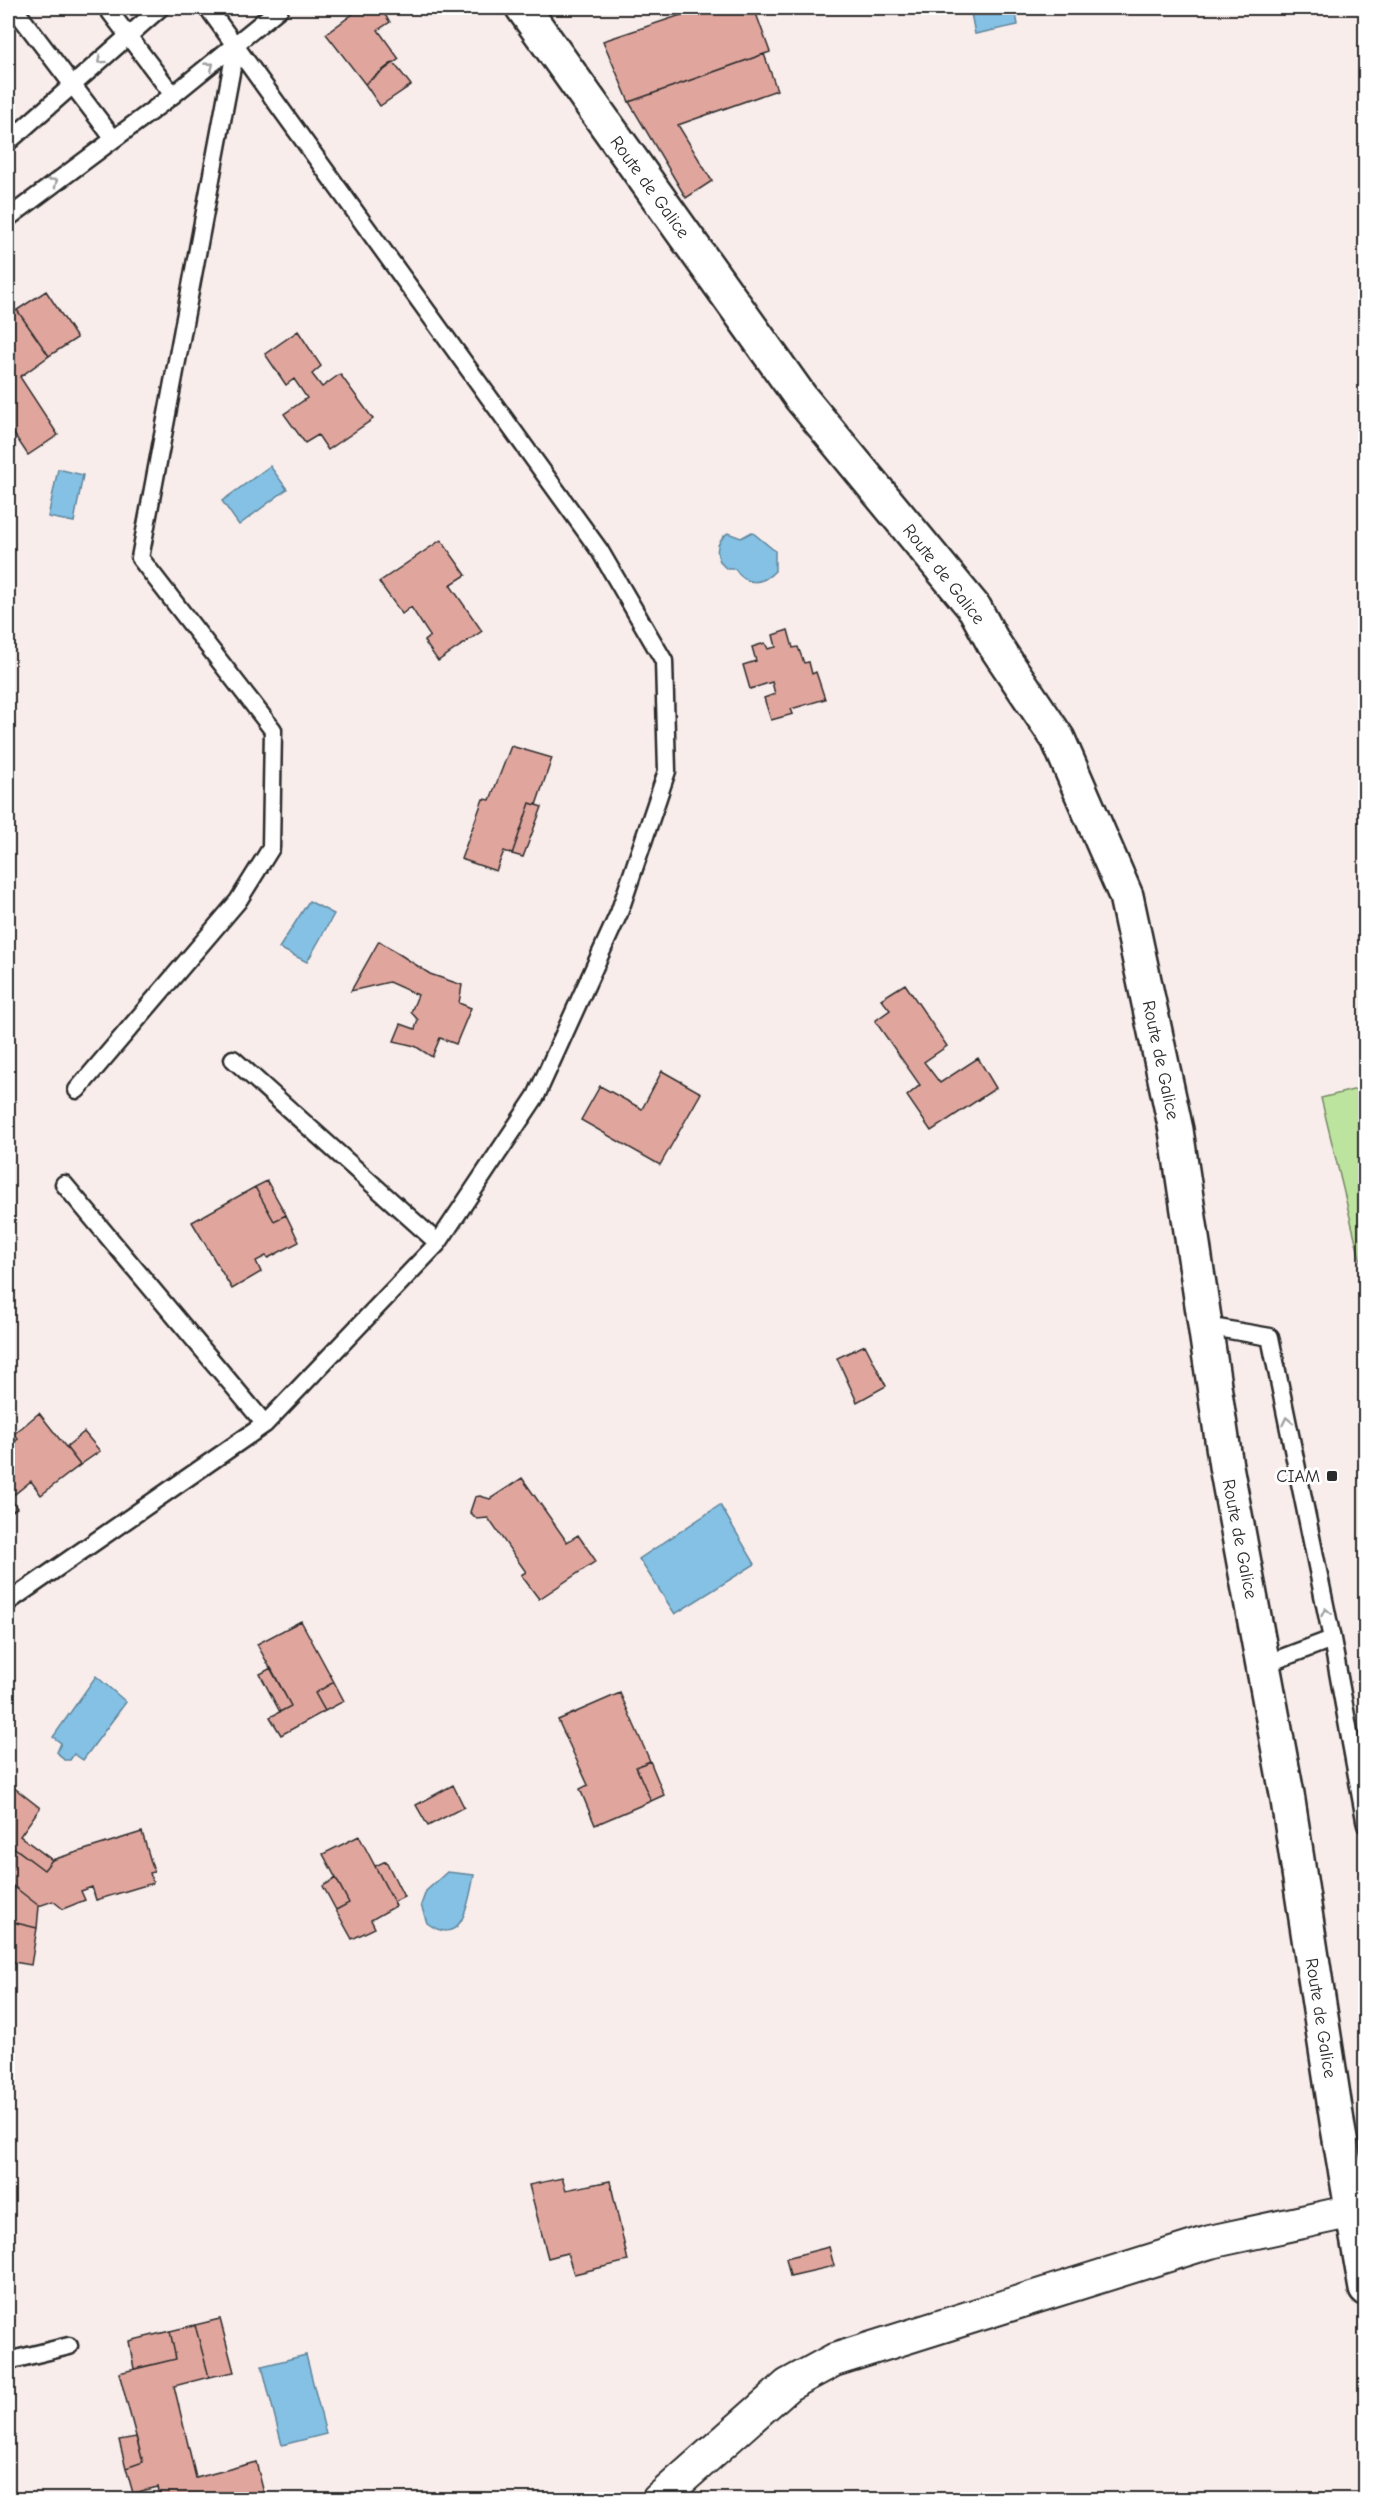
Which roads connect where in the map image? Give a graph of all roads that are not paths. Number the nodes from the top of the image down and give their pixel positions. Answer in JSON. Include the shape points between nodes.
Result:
{"nodes":[{"id":1,"x":14,"y":8,"type":"edge"},
{"id":2,"x":108,"y":8,"type":"edge"},
{"id":3,"x":160,"y":8,"type":"edge"},
{"id":4,"x":208,"y":8,"type":"edge"},
{"id":5,"x":280,"y":8,"type":"edge"},
{"id":6,"x":523,"y":8,"type":"edge"},
{"id":7,"x":128,"y":35,"type":"junction"},
{"id":8,"x":236,"y":46,"type":"junction"},
{"id":9,"x":73,"y":85,"type":"junction"},
{"id":10,"x":173,"y":95,"type":"junction"},
{"id":11,"x":112,"y":138,"type":"junction"},
{"id":12,"x":8,"y":142,"type":"edge"},
{"id":13,"x":8,"y":218,"type":"edge"},
{"id":14,"x":234,"y":1059,"type":"dead end"},
{"id":15,"x":77,"y":1090,"type":"dead end"},
{"id":16,"x":64,"y":1184,"type":"dead end"},
{"id":17,"x":438,"y":1243,"type":"junction"},
{"id":18,"x":1206,"y":1326,"type":"junction"},
{"id":19,"x":265,"y":1424,"type":"junction"},
{"id":20,"x":8,"y":1602,"type":"edge"},
{"id":21,"x":1332,"y":1639,"type":"junction"},
{"id":22,"x":1263,"y":1665,"type":"junction"},
{"id":23,"x":1365,"y":1825,"type":"edge"},
{"id":24,"x":1353,"y":2211,"type":"junction"},
{"id":25,"x":1365,"y":2289,"type":"edge"},
{"id":26,"x":69,"y":2346,"type":"dead end"},
{"id":27,"x":8,"y":2361,"type":"edge"},
{"id":28,"x":658,"y":2499,"type":"edge"}],
"edges":[{"from":1,"to":9,"type":"lane"},
{"from":2,"to":7,"type":"lane"},
{"from":3,"to":7,"type":"lane"},
{"from":4,"to":8,"type":"lane"},
{"from":5,"to":8,"type":"lane"},
{"from":6,"to":18,"type":"main road","name":"Route de Galice","via":[[801,398],[975,609],[1058,739],[1126,896],[1176,1130]]},
{"from":7,"to":9,"type":"lane","one_way":true},
{"from":7,"to":10,"type":"lane"},
{"from":10,"to":8,"type":"lane","one_way":true},
{"from":8,"to":15,"type":"lane","via":[[140,558],[273,730],[272,848],[238,901]]},
{"from":8,"to":17,"type":"lane","via":[[600,551],[664,661],[667,771],[619,913],[536,1096]]},
{"from":9,"to":11,"type":"lane"},
{"from":9,"to":12,"type":"lane"},
{"from":10,"to":11,"type":"lane"},
{"from":13,"to":11,"type":"lane","one_way":true},
{"from":14,"to":17,"type":"lane"},
{"from":16,"to":19,"type":"lane"},
{"from":17,"to":19,"type":"lane"},
{"from":21,"to":18,"type":"lane","one_way":true,"via":[[1270,1337]]},
{"from":18,"to":22,"type":"main road","name":"Route de Galice","via":[[1226,1466]]},
{"from":19,"to":20,"type":"lane"},
{"from":21,"to":22,"type":"lane"},
{"from":21,"to":23,"type":"lane"},
{"from":22,"to":24,"type":"main road","name":"Route de Galice"},
{"from":24,"to":25,"type":"main road","name":"Route de Galice"},
{"from":24,"to":28,"type":"street","via":[[1210,2242],[834,2360],[788,2385]]},
{"from":26,"to":27,"type":"lane"}]}
